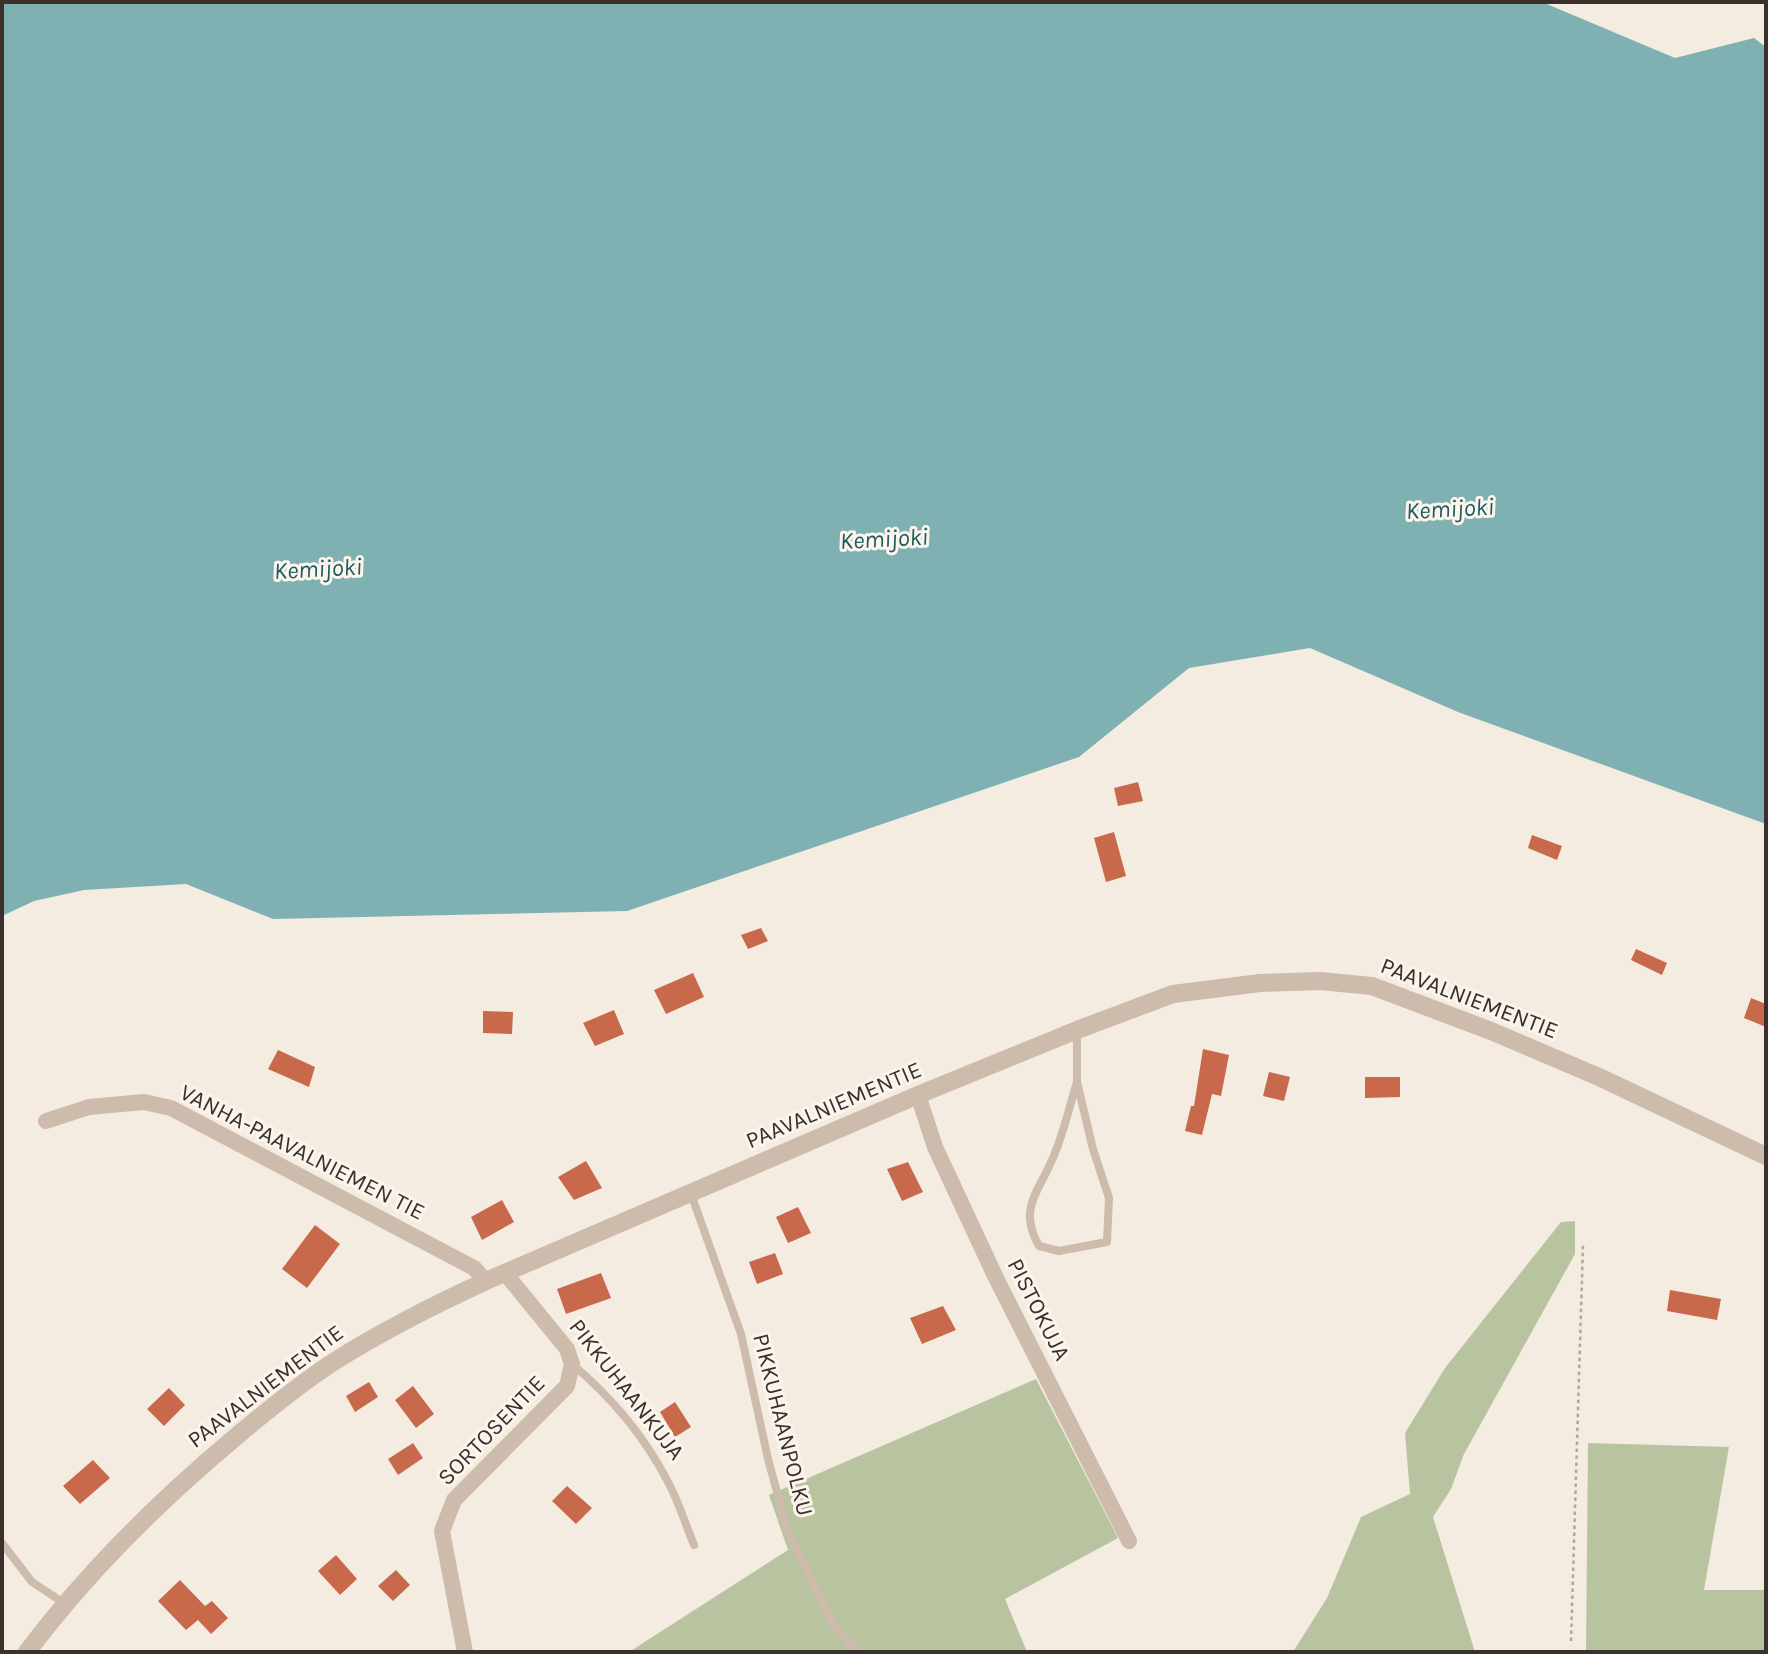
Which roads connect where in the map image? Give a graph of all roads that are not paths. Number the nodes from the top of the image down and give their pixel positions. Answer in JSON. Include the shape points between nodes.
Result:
{"nodes":[{"id":1,"x":1077,"y":1030,"type":"junction"},
{"id":2,"x":1077,"y":1082,"type":"junction"},
{"id":3,"x":918,"y":1095,"type":"junction"},
{"id":4,"x":46,"y":1121,"type":"dead end"},
{"id":5,"x":1766,"y":1156,"type":"edge"},
{"id":6,"x":691,"y":1194,"type":"junction"},
{"id":7,"x":505,"y":1273,"type":"junction"},
{"id":8,"x":486,"y":1281,"type":"junction"},
{"id":9,"x":572,"y":1364,"type":"junction"},
{"id":10,"x":1129,"y":1541,"type":"dead end"},
{"id":11,"x":2,"y":1543,"type":"edge"},
{"id":12,"x":694,"y":1545,"type":"dead end"},
{"id":13,"x":64,"y":1603,"type":"junction"},
{"id":14,"x":27,"y":1652,"type":"edge"},
{"id":15,"x":465,"y":1652,"type":"edge"},
{"id":16,"x":859,"y":1652,"type":"edge"}],
"edges":[{"from":1,"to":2,"type":"lane"},
{"from":1,"to":3,"type":"street","name":"PAAVALNIEMENTIE"},
{"from":1,"to":5,"type":"street","name":"PAAVALNIEMENTIE","via":[[1174,994],[1214,987],[1320,981],[1372,986],[1598,1077]]},
{"from":2,"to":2,"type":"lane","via":[[1052,1160],[1033,1194],[1029,1229],[1039,1246],[1059,1251],[1107,1242],[1109,1198]]},
{"from":3,"to":6,"type":"street","name":"PAAVALNIEMENTIE"},
{"from":3,"to":10,"type":"street","name":"PISTOKUJA","via":[[935,1147],[996,1278]]},
{"from":4,"to":8,"type":"street","name":"VANHA-PAAVALNIEMEN TIE","via":[[89,1107],[144,1102],[171,1108],[474,1268]]},
{"from":6,"to":7,"type":"street","name":"PAAVALNIEMENTIE"},
{"from":6,"to":16,"type":"lane","name":"PIKKUHAANPOLKU","via":[[741,1334],[787,1529],[833,1625]]},
{"from":7,"to":8,"type":"street","name":"PAAVALNIEMENTIE"},
{"from":7,"to":9,"type":"street","name":"PIKKUHAANKUJA","via":[[567,1349]]},
{"from":8,"to":13,"type":"street","name":"PAAVALNIEMENTIE","via":[[415,1314],[334,1362],[270,1409],[196,1469]]},
{"from":9,"to":12,"type":"lane","name":"PIKKUHAANKUJA","via":[[599,1387],[649,1450]]},
{"from":9,"to":15,"type":"street","name":"SORTOSENTIE","via":[[567,1386],[454,1500],[448,1514],[442,1531],[444,1549]]},
{"from":11,"to":13,"type":"lane","via":[[32,1582]]},
{"from":13,"to":14,"type":"street","name":"PAAVALNIEMENTIE"}]}
